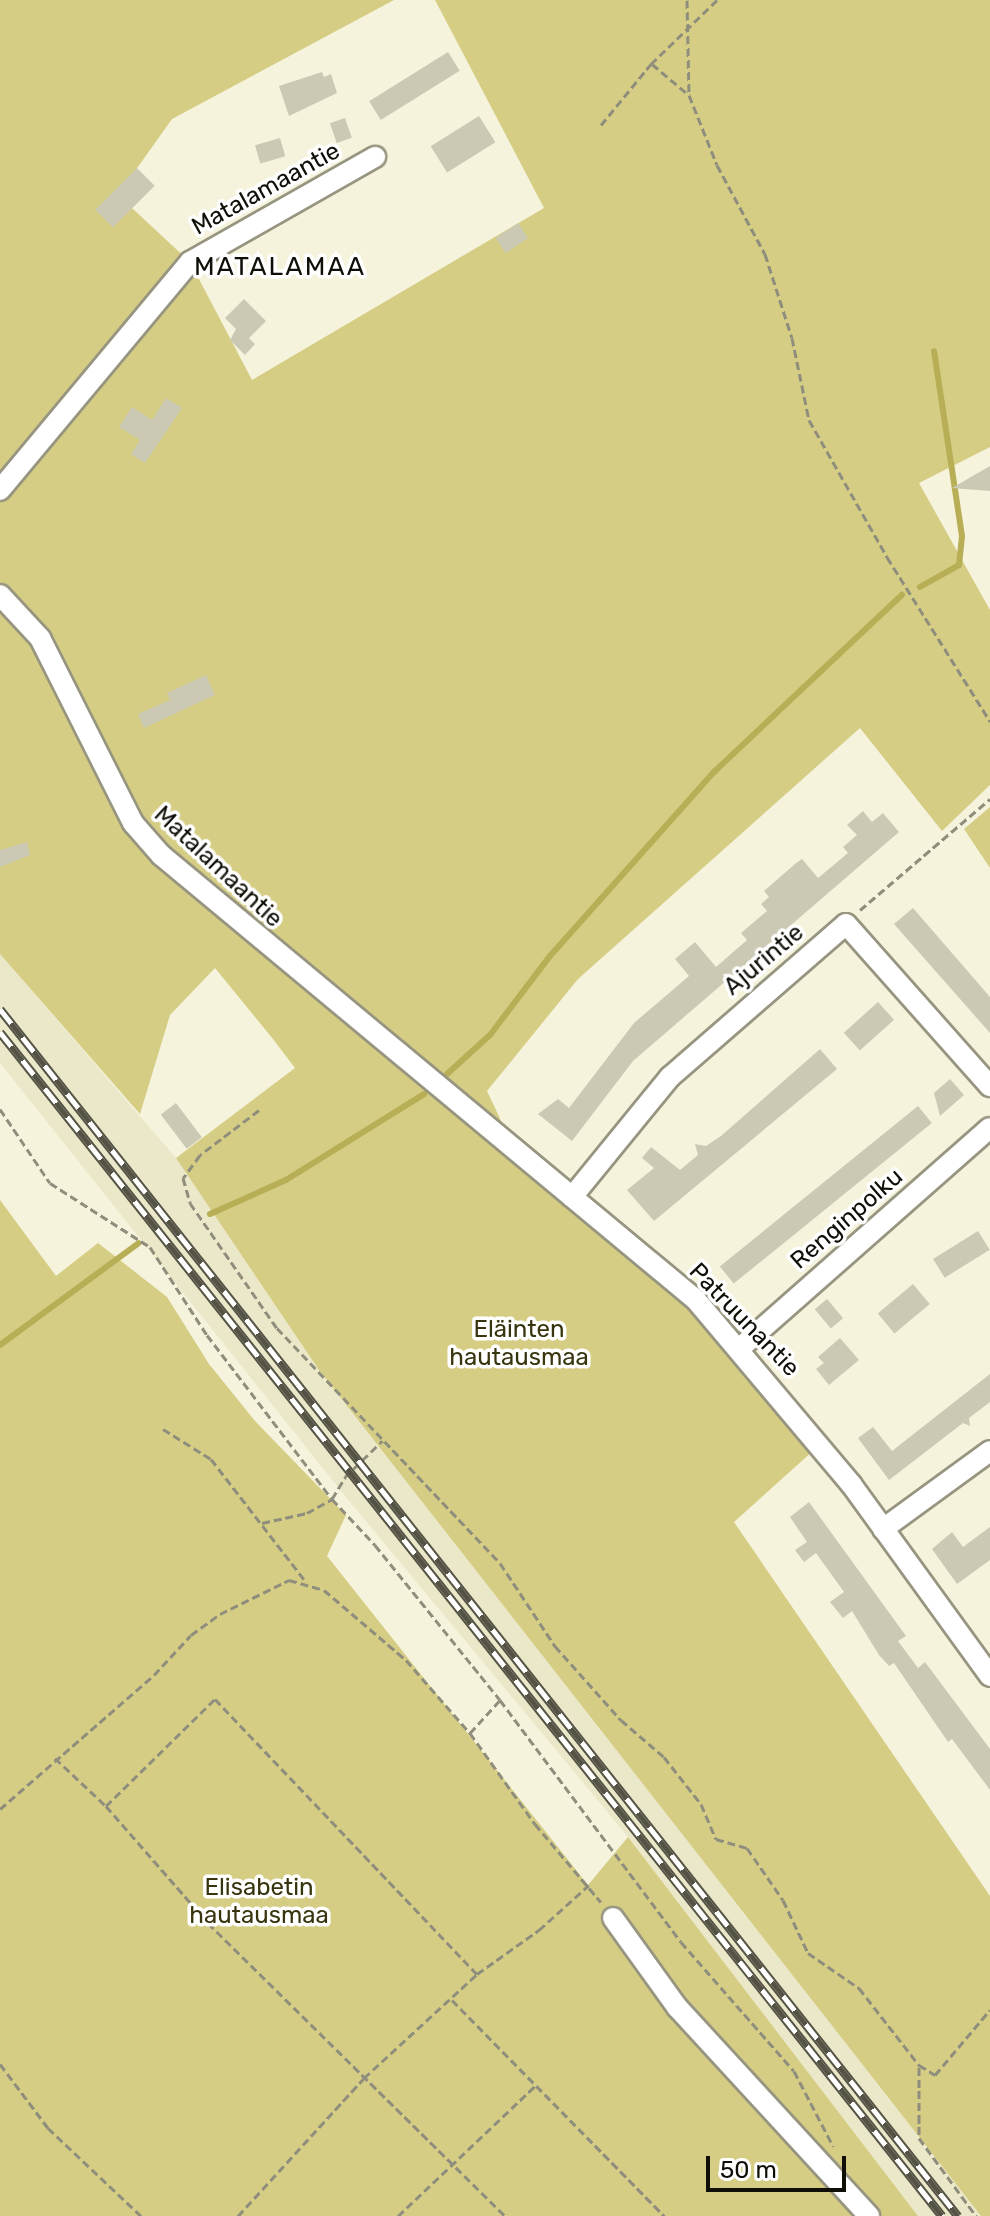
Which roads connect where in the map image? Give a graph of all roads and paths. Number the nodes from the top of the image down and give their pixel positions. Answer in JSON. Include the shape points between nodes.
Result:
{"nodes":[{"id":1,"x":687,"y":0,"type":"edge"},
{"id":2,"x":717,"y":0,"type":"edge"},
{"id":3,"x":689,"y":26,"type":"junction"},
{"id":4,"x":651,"y":64,"type":"junction"},
{"id":5,"x":689,"y":95,"type":"junction"},
{"id":6,"x":601,"y":125,"type":"dead end"},
{"id":7,"x":375,"y":157,"type":"dead end"},
{"id":8,"x":0,"y":490,"type":"edge"},
{"id":9,"x":0,"y":595,"type":"edge"},
{"id":10,"x":990,"y":721,"type":"edge"},
{"id":11,"x":990,"y":799,"type":"edge"},
{"id":12,"x":846,"y":924,"type":"junction"},
{"id":13,"x":362,"y":1027,"type":"joint"},
{"id":14,"x":990,"y":1086,"type":"edge"},
{"id":15,"x":0,"y":1109,"type":"edge"},
{"id":16,"x":259,"y":1110,"type":"dead end"},
{"id":17,"x":990,"y":1128,"type":"edge"},
{"id":18,"x":572,"y":1197,"type":"junction"},
{"id":19,"x":739,"y":1349,"type":"junction"},
{"id":20,"x":163,"y":1429,"type":"dead end"},
{"id":21,"x":383,"y":1440,"type":"junction"},
{"id":22,"x":990,"y":1451,"type":"edge"},
{"id":23,"x":332,"y":1499,"type":"junction"},
{"id":24,"x":262,"y":1523,"type":"junction"},
{"id":25,"x":883,"y":1529,"type":"junction"},
{"id":26,"x":306,"y":1582,"type":"junction"},
{"id":27,"x":990,"y":1676,"type":"edge"},
{"id":28,"x":500,"y":1700,"type":"junction"},
{"id":29,"x":470,"y":1733,"type":"junction"},
{"id":30,"x":55,"y":1758,"type":"junction"},
{"id":31,"x":106,"y":1806,"type":"junction"},
{"id":32,"x":0,"y":1809,"type":"edge"},
{"id":33,"x":589,"y":1885,"type":"junction"},
{"id":34,"x":613,"y":1918,"type":"joint"},
{"id":35,"x":477,"y":1974,"type":"junction"},
{"id":36,"x":452,"y":2000,"type":"junction"},
{"id":37,"x":990,"y":2010,"type":"edge"},
{"id":38,"x":0,"y":2064,"type":"edge"},
{"id":39,"x":919,"y":2065,"type":"junction"},
{"id":40,"x":364,"y":2078,"type":"junction"},
{"id":41,"x":535,"y":2086,"type":"junction"},
{"id":42,"x":450,"y":2165,"type":"junction"},
{"id":43,"x":841,"y":2183,"type":"junction"},
{"id":44,"x":141,"y":2216,"type":"edge"},
{"id":45,"x":238,"y":2216,"type":"edge"},
{"id":46,"x":398,"y":2216,"type":"edge"},
{"id":47,"x":505,"y":2216,"type":"edge"},
{"id":48,"x":664,"y":2216,"type":"edge"},
{"id":49,"x":869,"y":2216,"type":"edge"},
{"id":50,"x":976,"y":2216,"type":"edge"}],
"edges":[{"from":1,"to":3,"type":"path"},
{"from":2,"to":3,"type":"path"},
{"from":3,"to":4,"type":"path"},
{"from":3,"to":5,"type":"path"},
{"from":4,"to":5,"type":"path"},
{"from":4,"to":6,"type":"path"},
{"from":5,"to":10,"type":"path","via":[[717,165],[765,254],[792,338],[803,403],[817,437]]},
{"from":7,"to":8,"type":"street","name":"Matalamaantie","via":[[190,262]]},
{"from":9,"to":13,"type":"street","name":"Matalamaantie","via":[[25,617],[61,672],[133,823],[209,899]]},
{"from":11,"to":12,"type":"path"},
{"from":12,"to":14,"type":"street"},
{"from":12,"to":18,"type":"street","name":"Ajurintie","via":[[670,1077]]},
{"from":13,"to":18,"type":"street","name":"Patruunantie"},
{"from":15,"to":23,"type":"path","via":[[50,1183],[150,1247],[207,1335]]},
{"from":16,"to":21,"type":"path","via":[[200,1155],[183,1178],[190,1203],[277,1328]]},
{"from":17,"to":19,"type":"street","name":"Renginpolku"},
{"from":18,"to":19,"type":"street","name":"Patruunantie","via":[[696,1300]]},
{"from":19,"to":25,"type":"street","name":"Patruunantie"},
{"from":20,"to":24,"type":"path","via":[[211,1459]]},
{"from":21,"to":23,"type":"path","via":[[345,1477]]},
{"from":21,"to":39,"type":"path","via":[[500,1563],[555,1646],[621,1720],[664,1757],[701,1804],[716,1839],[747,1848],[783,1900],[808,1953],[859,1988]]},
{"from":22,"to":25,"type":"street"},
{"from":23,"to":24,"type":"path","via":[[307,1513]]},
{"from":23,"to":28,"type":"path","via":[[398,1571]]},
{"from":24,"to":26,"type":"path"},
{"from":25,"to":27,"type":"street","name":"Patruunantie"},
{"from":26,"to":29,"type":"path","via":[[324,1590],[377,1633]]},
{"from":26,"to":30,"type":"path","via":[[289,1580],[220,1614]]},
{"from":28,"to":29,"type":"path"},
{"from":28,"to":43,"type":"path","via":[[681,1942],[794,2071],[837,2153]]},
{"from":29,"to":33,"type":"path","via":[[535,1824]]},
{"from":30,"to":31,"type":"path"},
{"from":30,"to":32,"type":"path"},
{"from":31,"to":35,"type":"path","via":[[215,1699]]},
{"from":31,"to":40,"type":"path","via":[[208,1923]]},
{"from":33,"to":34,"type":"path"},
{"from":33,"to":35,"type":"path"},
{"from":34,"to":43,"type":"street","via":[[686,2018]]},
{"from":35,"to":36,"type":"path"},
{"from":36,"to":40,"type":"path"},
{"from":36,"to":41,"type":"path"},
{"from":37,"to":39,"type":"path","via":[[935,2075]]},
{"from":38,"to":44,"type":"path","via":[[48,2128]]},
{"from":39,"to":50,"type":"path","via":[[919,2138]]},
{"from":40,"to":42,"type":"path"},
{"from":40,"to":45,"type":"path"},
{"from":41,"to":42,"type":"path"},
{"from":41,"to":48,"type":"path"},
{"from":42,"to":46,"type":"path"},
{"from":42,"to":47,"type":"path"},
{"from":43,"to":49,"type":"street"}]}
